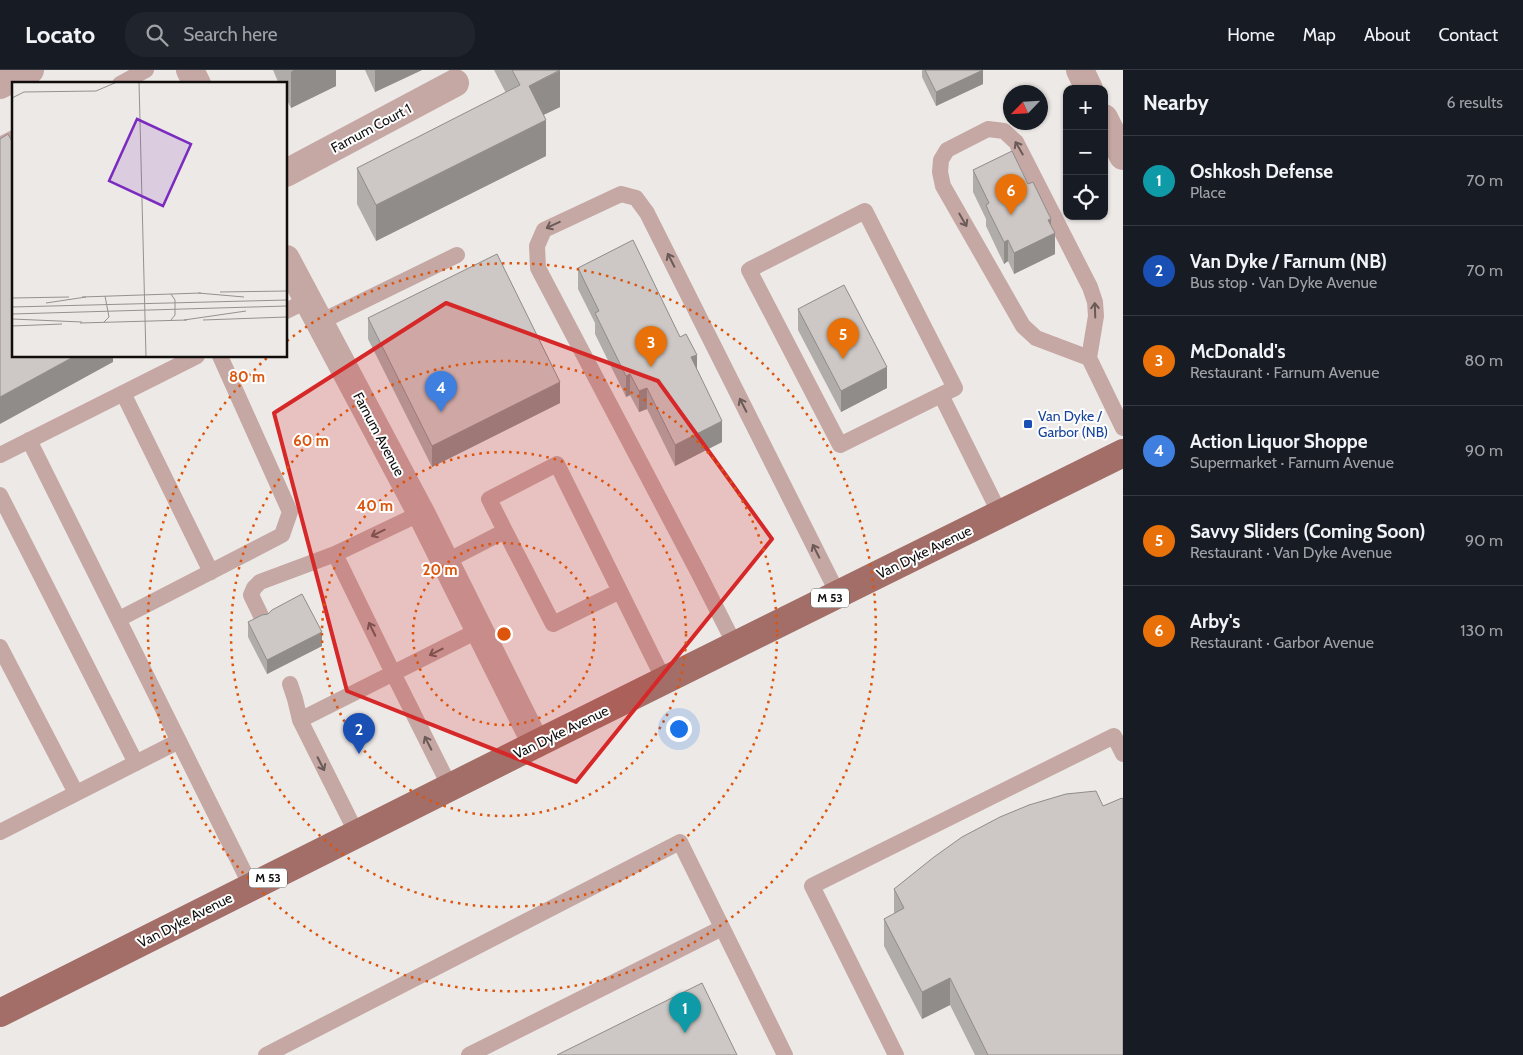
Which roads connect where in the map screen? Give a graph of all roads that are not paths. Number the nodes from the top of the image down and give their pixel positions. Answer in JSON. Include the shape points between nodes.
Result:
{"nodes":[{"id":1,"x":30,"y":70,"type":"edge"},
{"id":2,"x":146,"y":70,"type":"edge"},
{"id":3,"x":190,"y":70,"type":"edge"},
{"id":4,"x":1080,"y":70,"type":"edge"},
{"id":5,"x":124,"y":82,"type":"edge"},
{"id":6,"x":196,"y":82,"type":"edge"},
{"id":7,"x":455,"y":83,"type":"dead end"},
{"id":8,"x":0,"y":85,"type":"edge"},
{"id":9,"x":1087,"y":85,"type":"edge"},
{"id":10,"x":1108,"y":126,"type":"edge"},
{"id":11,"x":12,"y":139,"type":"edge"},
{"id":12,"x":0,"y":145,"type":"edge"},
{"id":13,"x":1123,"y":154,"type":"edge"},
{"id":14,"x":288,"y":172,"type":"edge"},
{"id":15,"x":457,"y":255,"type":"dead end"},
{"id":16,"x":288,"y":264,"type":"edge"},
{"id":17,"x":305,"y":311,"type":"edge"},
{"id":18,"x":193,"y":358,"type":"edge"},
{"id":19,"x":221,"y":358,"type":"edge"},
{"id":20,"x":1089,"y":358,"type":"junction"},
{"id":21,"x":123,"y":393,"type":"junction"},
{"id":22,"x":941,"y":395,"type":"junction"},
{"id":23,"x":1123,"y":428,"type":"edge"},
{"id":24,"x":30,"y":440,"type":"junction"},
{"id":25,"x":1123,"y":453,"type":"edge"},
{"id":26,"x":0,"y":455,"type":"edge"},
{"id":27,"x":0,"y":495,"type":"edge"},
{"id":28,"x":420,"y":513,"type":"junction"},
{"id":29,"x":1000,"y":514,"type":"junction"},
{"id":30,"x":505,"y":531,"type":"junction"},
{"id":31,"x":335,"y":554,"type":"junction"},
{"id":32,"x":445,"y":562,"type":"junction"},
{"id":33,"x":211,"y":572,"type":"junction"},
{"id":34,"x":620,"y":591,"type":"junction"},
{"id":35,"x":838,"y":594,"type":"junction"},
{"id":36,"x":118,"y":619,"type":"junction"},
{"id":37,"x":263,"y":620,"type":"edge"},
{"id":38,"x":479,"y":630,"type":"junction"},
{"id":39,"x":735,"y":645,"type":"junction"},
{"id":40,"x":0,"y":647,"type":"edge"},
{"id":41,"x":393,"y":673,"type":"junction"},
{"id":42,"x":664,"y":680,"type":"junction"},
{"id":43,"x":290,"y":684,"type":"dead end"},
{"id":44,"x":300,"y":720,"type":"junction"},
{"id":45,"x":179,"y":741,"type":"junction"},
{"id":46,"x":536,"y":744,"type":"junction"},
{"id":47,"x":1123,"y":754,"type":"edge"},
{"id":48,"x":136,"y":763,"type":"junction"},
{"id":49,"x":450,"y":787,"type":"junction"},
{"id":50,"x":76,"y":793,"type":"junction"},
{"id":51,"x":0,"y":832,"type":"edge"},
{"id":52,"x":357,"y":834,"type":"junction"},
{"id":53,"x":252,"y":886,"type":"junction"},
{"id":54,"x":722,"y":928,"type":"junction"},
{"id":55,"x":0,"y":1013,"type":"edge"},
{"id":56,"x":266,"y":1055,"type":"edge"},
{"id":57,"x":469,"y":1055,"type":"edge"},
{"id":58,"x":785,"y":1055,"type":"edge"},
{"id":59,"x":896,"y":1055,"type":"edge"}],
"edges":[{"from":1,"to":8,"type":"street"},
{"from":2,"to":5,"type":"lane"},
{"from":3,"to":6,"type":"street"},
{"from":4,"to":9,"type":"street"},
{"from":7,"to":14,"type":"street","name":"Farnum Court 1"},
{"from":10,"to":13,"type":"street"},
{"from":11,"to":12,"type":"lane"},
{"from":15,"to":17,"type":"lane"},
{"from":16,"to":17,"type":"street","name":"Farnum Avenue"},
{"from":17,"to":28,"type":"street","name":"Farnum Avenue"},
{"from":18,"to":21,"type":"lane"},
{"from":19,"to":33,"type":"lane","via":[[290,512],[282,534]]},
{"from":20,"to":20,"type":"lane","one_way":true,"via":[[1096,316],[1090,286],[1016,142],[1004,131],[988,129],[947,150],[941,160],[943,186],[1023,326],[1036,338]]},
{"from":20,"to":23,"type":"lane"},
{"from":21,"to":24,"type":"lane"},
{"from":21,"to":33,"type":"lane"},
{"from":22,"to":22,"type":"lane","via":[[956,388],[865,211],[749,270],[840,445]]},
{"from":22,"to":29,"type":"lane"},
{"from":24,"to":26,"type":"lane"},
{"from":24,"to":36,"type":"lane"},
{"from":25,"to":29,"type":"main road","name":"Van Dyke Avenue","number":"M 53"},
{"from":27,"to":48,"type":"lane"},
{"from":28,"to":31,"type":"lane","one_way":true},
{"from":28,"to":32,"type":"street","name":"Farnum Avenue"},
{"from":29,"to":35,"type":"main road","name":"Van Dyke Avenue","number":"M 53"},
{"from":30,"to":32,"type":"lane"},
{"from":30,"to":34,"type":"lane","via":[[553,624]]},
{"from":30,"to":34,"type":"lane","via":[[489,499],[557,464]]},
{"from":31,"to":37,"type":"lane","via":[[260,582],[251,595]]},
{"from":41,"to":31,"type":"lane","one_way":true},
{"from":32,"to":38,"type":"street","name":"Farnum Avenue"},
{"from":33,"to":36,"type":"lane"},
{"from":34,"to":42,"type":"lane"},
{"from":35,"to":39,"type":"main road","name":"Van Dyke Avenue","number":"M 53"},
{"from":35,"to":39,"type":"lane","one_way":true,"via":[[647,213],[636,198],[621,194],[544,230],[537,246],[538,268]]},
{"from":36,"to":45,"type":"lane"},
{"from":38,"to":41,"type":"lane","one_way":true},
{"from":38,"to":46,"type":"street","name":"Farnum Avenue"},
{"from":39,"to":42,"type":"main road","name":"Van Dyke Avenue","number":"M 53"},
{"from":40,"to":50,"type":"lane"},
{"from":41,"to":44,"type":"lane"},
{"from":49,"to":41,"type":"lane","one_way":true},
{"from":42,"to":46,"type":"main road","name":"Van Dyke Avenue","number":"M 53"},
{"from":43,"to":44,"type":"lane"},
{"from":44,"to":52,"type":"lane","one_way":true},
{"from":45,"to":48,"type":"lane"},
{"from":45,"to":53,"type":"lane"},
{"from":46,"to":49,"type":"main road","name":"Van Dyke Avenue","number":"M 53"},
{"from":47,"to":59,"type":"lane","via":[[1114,736],[812,886]]},
{"from":48,"to":50,"type":"lane"},
{"from":49,"to":52,"type":"main road","name":"Van Dyke Avenue","number":"M 53"},
{"from":50,"to":51,"type":"lane"},
{"from":52,"to":53,"type":"main road","name":"Van Dyke Avenue","number":"M 53"},
{"from":53,"to":55,"type":"main road","name":"Van Dyke Avenue","number":"M 53"},
{"from":54,"to":56,"type":"lane","via":[[680,842]]},
{"from":54,"to":57,"type":"lane"},
{"from":54,"to":58,"type":"lane"}]}
